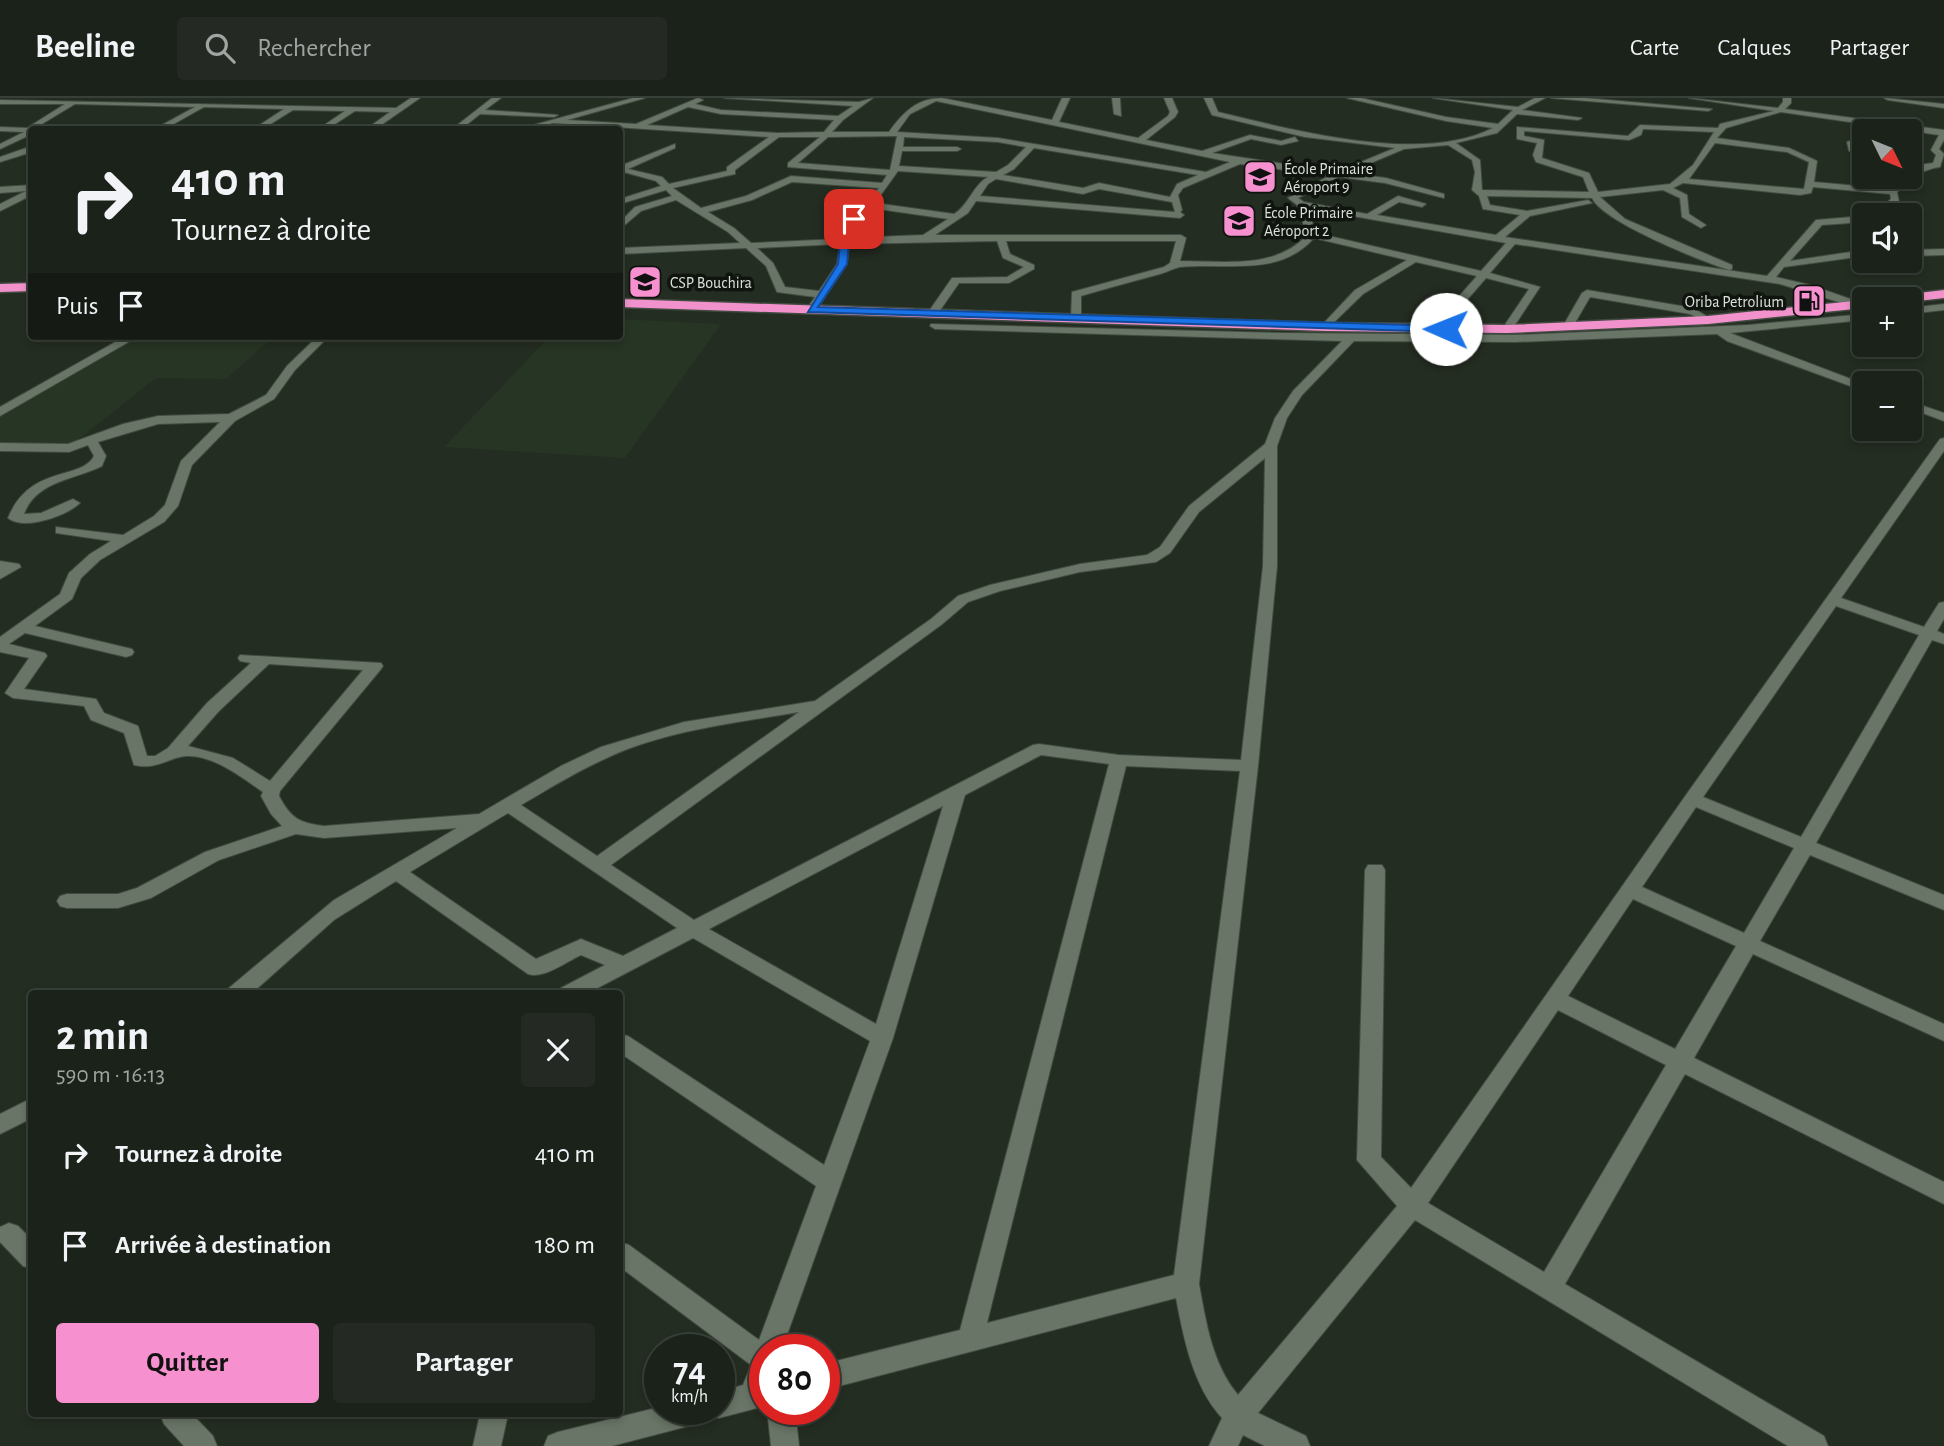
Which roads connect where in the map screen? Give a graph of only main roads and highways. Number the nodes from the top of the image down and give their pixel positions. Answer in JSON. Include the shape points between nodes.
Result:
{"nodes":[{"id":1,"x":28,"y":287,"type":"edge"},
{"id":2,"x":0,"y":288,"type":"edge"},
{"id":3,"x":1944,"y":294,"type":"edge"},
{"id":4,"x":1922,"y":297,"type":"edge"},
{"id":5,"x":623,"y":303,"type":"edge"},
{"id":6,"x":1852,"y":309,"type":"edge"}],
"edges":[{"from":1,"to":2,"type":"highway"},
{"from":3,"to":4,"type":"highway"},
{"from":5,"to":6,"type":"highway","via":[[933,320],[1076,319],[1436,329],[1708,320]]}]}
